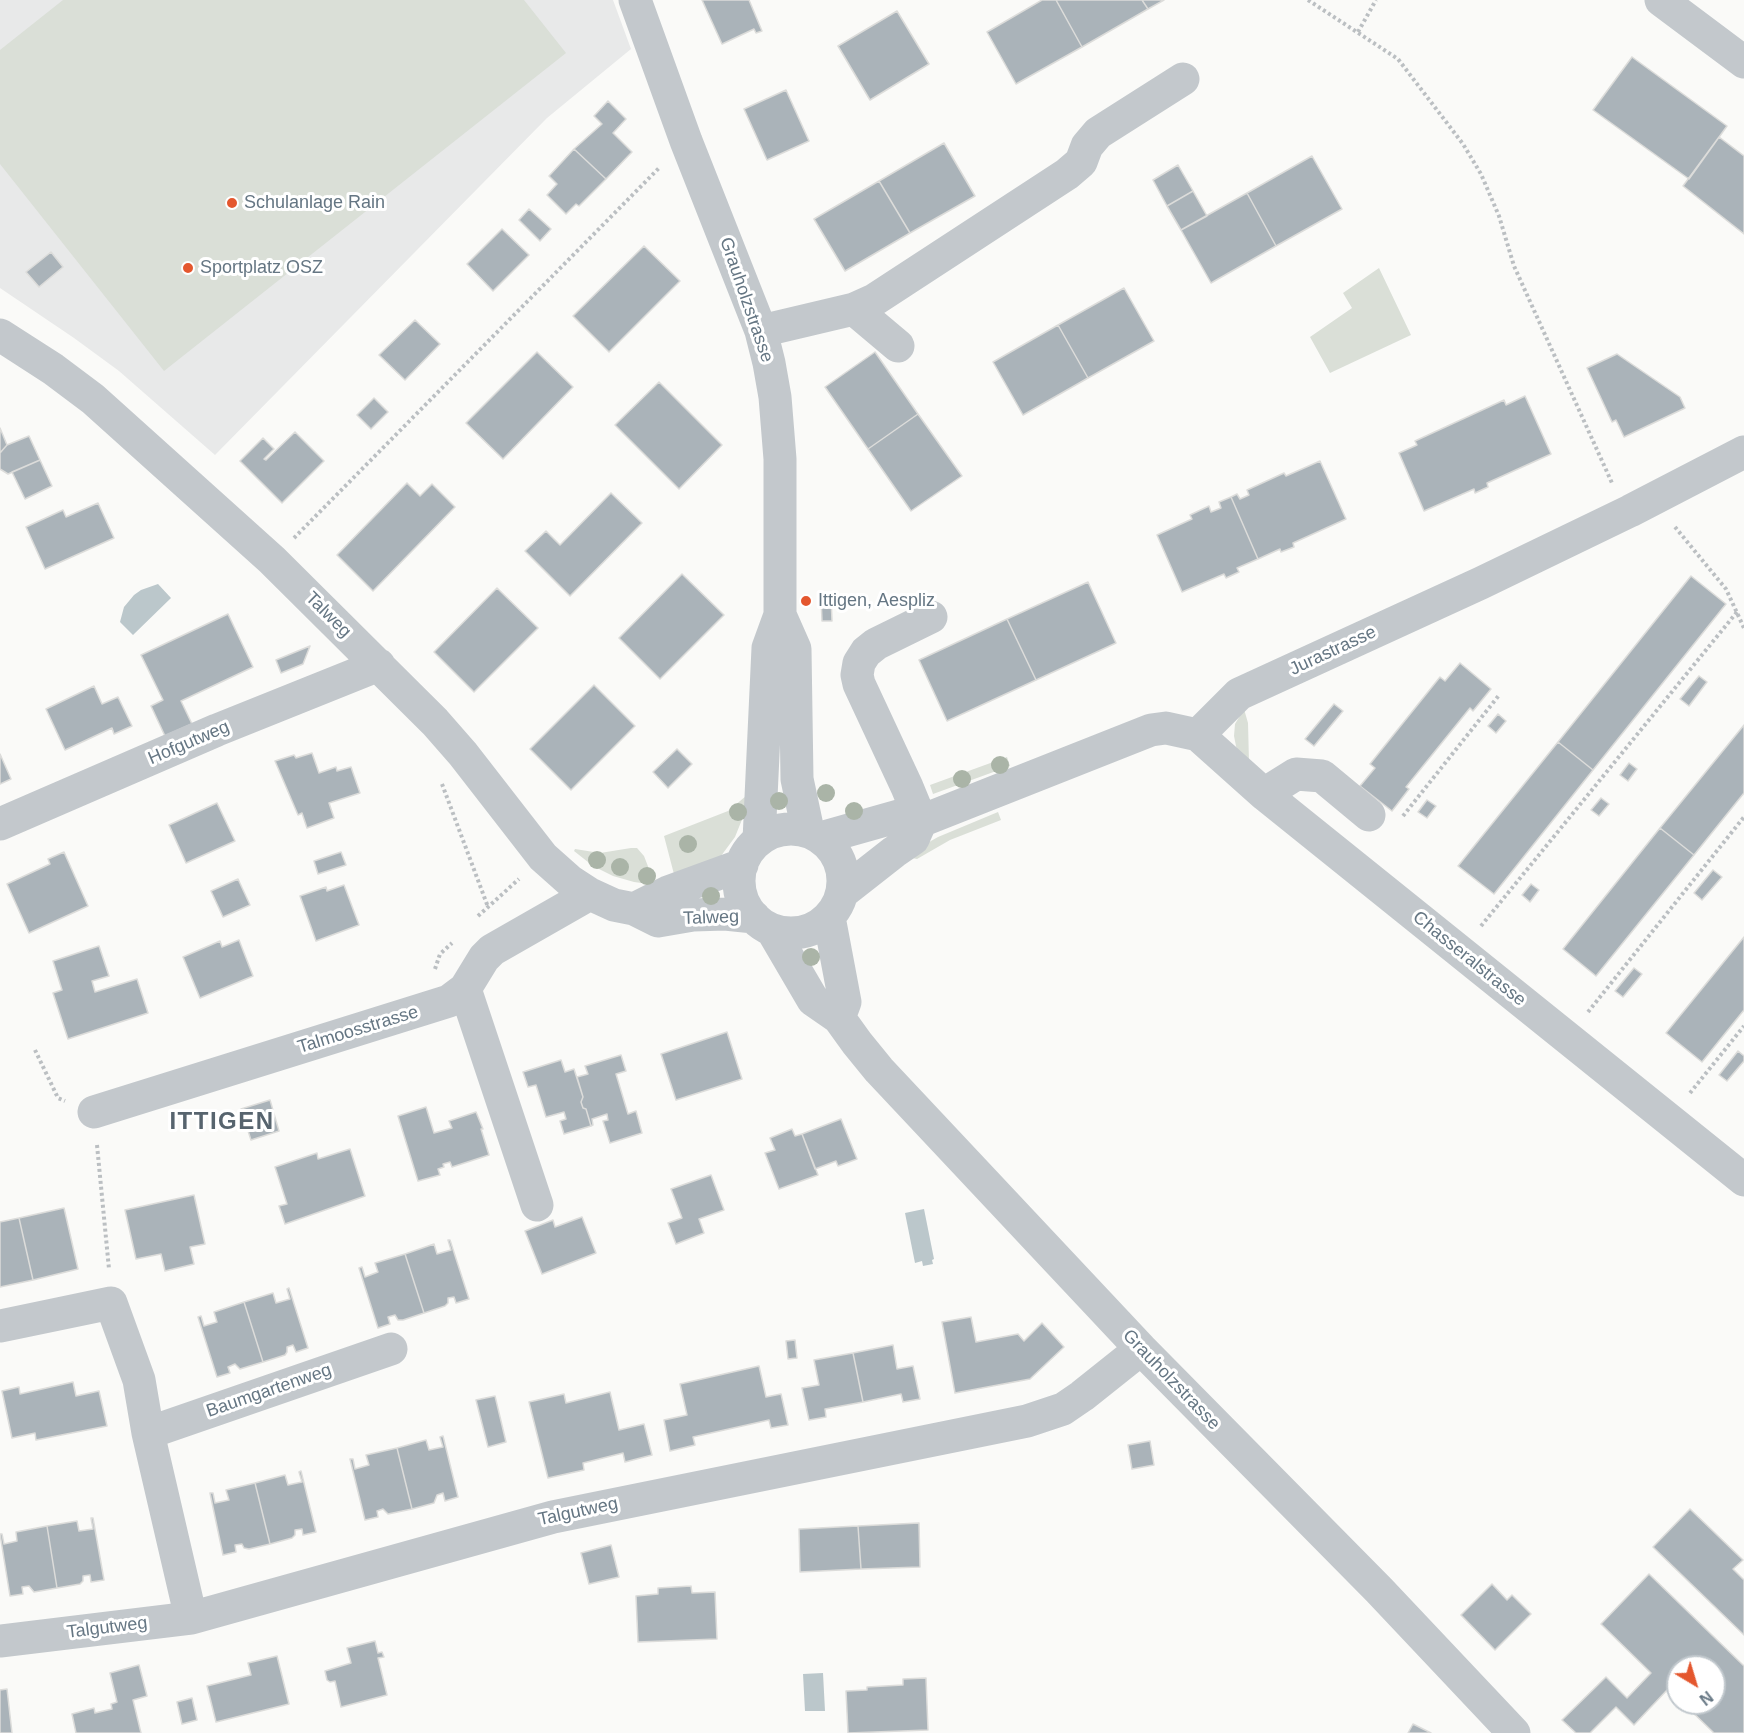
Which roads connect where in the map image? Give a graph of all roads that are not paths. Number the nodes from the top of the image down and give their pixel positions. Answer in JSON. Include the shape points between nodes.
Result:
{"nodes":[{"id":1,"x":635,"y":0,"type":"edge"},
{"id":2,"x":1661,"y":0,"type":"edge"},
{"id":3,"x":1744,"y":62,"type":"edge"},
{"id":4,"x":1183,"y":79,"type":"dead end"},
{"id":5,"x":854,"y":309,"type":"junction"},
{"id":6,"x":760,"y":331,"type":"junction"},
{"id":7,"x":0,"y":335,"type":"edge"},
{"id":8,"x":898,"y":346,"type":"dead end"},
{"id":9,"x":1744,"y":452,"type":"edge"},
{"id":10,"x":780,"y":615,"type":"junction"},
{"id":11,"x":931,"y":617,"type":"dead end"},
{"id":12,"x":379,"y":665,"type":"junction"},
{"id":13,"x":1198,"y":735,"type":"junction"},
{"id":14,"x":1264,"y":794,"type":"junction"},
{"id":15,"x":1383,"y":819,"type":"road end"},
{"id":16,"x":921,"y":821,"type":"junction"},
{"id":17,"x":0,"y":824,"type":"edge"},
{"id":18,"x":814,"y":835,"type":"junction"},
{"id":19,"x":750,"y":852,"type":"junction"},
{"id":20,"x":590,"y":894,"type":"junction"},
{"id":21,"x":836,"y":904,"type":"junction"},
{"id":22,"x":634,"y":909,"type":"junction"},
{"id":23,"x":763,"y":924,"type":"junction"},
{"id":24,"x":465,"y":989,"type":"junction"},
{"id":25,"x":839,"y":1018,"type":"junction"},
{"id":26,"x":94,"y":1112,"type":"road end"},
{"id":27,"x":1744,"y":1180,"type":"edge"},
{"id":28,"x":537,"y":1205,"type":"dead end"},
{"id":29,"x":0,"y":1326,"type":"edge"},
{"id":30,"x":391,"y":1349,"type":"dead end"},
{"id":31,"x":1141,"y":1349,"type":"junction"},
{"id":32,"x":148,"y":1433,"type":"junction"},
{"id":33,"x":190,"y":1618,"type":"junction"},
{"id":34,"x":0,"y":1641,"type":"edge"},
{"id":35,"x":1514,"y":1733,"type":"edge"}],
"edges":[{"from":1,"to":6,"type":"street","name":"Grauholzstrasse"},
{"from":2,"to":3,"type":"street"},
{"from":4,"to":5,"type":"street","via":[[1098,133],[1081,162],[1067,174],[874,300]]},
{"from":5,"to":6,"type":"street"},
{"from":5,"to":8,"type":"street"},
{"from":6,"to":10,"type":"street","name":"Grauholzstrasse","via":[[776,397]]},
{"from":7,"to":12,"type":"street","name":"Talweg","via":[[93,399],[272,560]]},
{"from":9,"to":13,"type":"street","name":"Jurastrasse","via":[[1630,512],[1239,694]]},
{"from":10,"to":18,"type":"street","name":"Grauholzstrasse","via":[[795,649],[797,778]]},
{"from":10,"to":19,"type":"street","name":"Grauholzstrasse","via":[[768,648]]},
{"from":11,"to":16,"type":"street","via":[[876,644],[859,663],[857,675]]},
{"from":12,"to":17,"type":"street","name":"Hofgutweg"},
{"from":12,"to":20,"type":"street","name":"Talweg","via":[[463,754],[543,857]]},
{"from":13,"to":14,"type":"street","name":"Chasseralstrasse"},
{"from":13,"to":16,"type":"street","via":[[1166,728],[1151,730]]},
{"from":14,"to":15,"type":"street","via":[[1296,774],[1322,776]]},
{"from":14,"to":27,"type":"street","name":"Chasseralstrasse"},
{"from":16,"to":18,"type":"street","via":[[899,816]]},
{"from":16,"to":21,"type":"street","via":[[913,840]]},
{"from":18,"to":19,"type":"street","via":[[791,829],[774,832]]},
{"from":18,"to":21,"type":"street","via":[[838,856],[844,880]]},
{"from":19,"to":22,"type":"street","name":"Talweg"},
{"from":19,"to":23,"type":"street","via":[[739,876],[742,898]]},
{"from":20,"to":22,"type":"street","name":"Talweg"},
{"from":20,"to":24,"type":"street","name":"Talmoosstrasse","via":[[492,950]]},
{"from":21,"to":23,"type":"street","via":[[812,929],[792,933]]},
{"from":21,"to":25,"type":"street","via":[[845,1002]]},
{"from":22,"to":23,"type":"street","name":"Talweg","via":[[658,921],[725,914]]},
{"from":23,"to":25,"type":"street","name":"Grauholzstrasse","via":[[813,1000]]},
{"from":24,"to":26,"type":"street","name":"Talmoosstrasse","via":[[449,1001],[429,1008]]},
{"from":24,"to":28,"type":"street"},
{"from":25,"to":31,"type":"street","name":"Grauholzstrasse","via":[[879,1070]]},
{"from":29,"to":32,"type":"street","via":[[111,1303],[139,1380]]},
{"from":30,"to":32,"type":"street","name":"Baumgartenweg"},
{"from":31,"to":33,"type":"street","name":"Talgutweg","via":[[1064,1409],[1048,1415],[553,1517]]},
{"from":31,"to":35,"type":"street","name":"Grauholzstrasse"},
{"from":32,"to":33,"type":"street"},
{"from":33,"to":34,"type":"street","name":"Talgutweg"}]}
